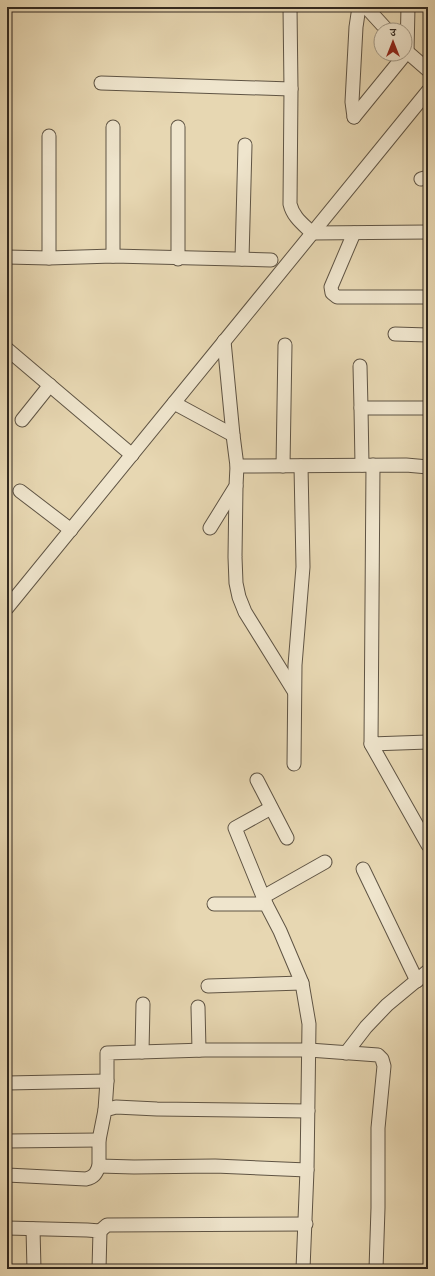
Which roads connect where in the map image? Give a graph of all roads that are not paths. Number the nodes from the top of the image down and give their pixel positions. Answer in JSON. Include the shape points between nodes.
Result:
{"nodes":[{"id":1,"x":290,"y":7,"type":"edge"},
{"id":2,"x":359,"y":7,"type":"edge"},
{"id":3,"x":366,"y":7,"type":"edge"},
{"id":4,"x":408,"y":7,"type":"edge"},
{"id":5,"x":380,"y":22,"type":"edge"},
{"id":6,"x":407,"y":22,"type":"edge"},
{"id":7,"x":413,"y":57,"type":"edge"},
{"id":8,"x":397,"y":62,"type":"edge"},
{"id":9,"x":428,"y":70,"type":"edge"},
{"id":10,"x":101,"y":83,"type":"dead end"},
{"id":11,"x":291,"y":89,"type":"junction"},
{"id":12,"x":428,"y":91,"type":"edge"},
{"id":13,"x":113,"y":127,"type":"dead end"},
{"id":14,"x":178,"y":127,"type":"dead end"},
{"id":15,"x":49,"y":136,"type":"dead end"},
{"id":16,"x":244,"y":145,"type":"dead end"},
{"id":17,"x":428,"y":232,"type":"edge"},
{"id":18,"x":312,"y":233,"type":"junction"},
{"id":19,"x":354,"y":233,"type":"junction"},
{"id":20,"x":113,"y":256,"type":"junction"},
{"id":21,"x":7,"y":257,"type":"edge"},
{"id":22,"x":49,"y":258,"type":"junction"},
{"id":23,"x":178,"y":258,"type":"junction"},
{"id":24,"x":242,"y":259,"type":"junction"},
{"id":25,"x":271,"y":260,"type":"junction"},
{"id":26,"x":287,"y":264,"type":"junction"},
{"id":27,"x":278,"y":275,"type":"junction"},
{"id":28,"x":428,"y":297,"type":"edge"},
{"id":29,"x":395,"y":334,"type":"dead end"},
{"id":30,"x":428,"y":334,"type":"edge"},
{"id":31,"x":224,"y":341,"type":"junction"},
{"id":32,"x":285,"y":345,"type":"dead end"},
{"id":33,"x":7,"y":349,"type":"edge"},
{"id":34,"x":360,"y":366,"type":"dead end"},
{"id":35,"x":50,"y":385,"type":"junction"},
{"id":36,"x":174,"y":403,"type":"junction"},
{"id":37,"x":361,"y":408,"type":"junction"},
{"id":38,"x":428,"y":408,"type":"edge"},
{"id":39,"x":22,"y":420,"type":"dead end"},
{"id":40,"x":233,"y":435,"type":"junction"},
{"id":41,"x":132,"y":455,"type":"junction"},
{"id":42,"x":368,"y":465,"type":"junction"},
{"id":43,"x":237,"y":466,"type":"junction"},
{"id":44,"x":283,"y":466,"type":"junction"},
{"id":45,"x":301,"y":466,"type":"junction"},
{"id":46,"x":428,"y":467,"type":"edge"},
{"id":47,"x":236,"y":486,"type":"junction"},
{"id":48,"x":20,"y":490,"type":"dead end"},
{"id":49,"x":210,"y":528,"type":"dead end"},
{"id":50,"x":70,"y":530,"type":"junction"},
{"id":51,"x":7,"y":608,"type":"edge"},
{"id":52,"x":295,"y":693,"type":"junction"},
{"id":53,"x":428,"y":742,"type":"edge"},
{"id":54,"x":371,"y":744,"type":"junction"},
{"id":55,"x":294,"y":764,"type":"dead end"},
{"id":56,"x":257,"y":780,"type":"dead end"},
{"id":57,"x":271,"y":808,"type":"junction"},
{"id":58,"x":287,"y":838,"type":"dead end"},
{"id":59,"x":428,"y":845,"type":"edge"},
{"id":60,"x":325,"y":862,"type":"dead end"},
{"id":61,"x":363,"y":869,"type":"dead end"},
{"id":62,"x":264,"y":901,"type":"junction"},
{"id":63,"x":214,"y":904,"type":"dead end"},
{"id":64,"x":428,"y":971,"type":"edge"},
{"id":65,"x":418,"y":981,"type":"junction"},
{"id":66,"x":302,"y":983,"type":"junction"},
{"id":67,"x":208,"y":986,"type":"dead end"},
{"id":68,"x":143,"y":1004,"type":"dead end"},
{"id":69,"x":198,"y":1007,"type":"dead end"},
{"id":70,"x":199,"y":1050,"type":"junction"},
{"id":71,"x":309,"y":1050,"type":"junction"},
{"id":72,"x":142,"y":1052,"type":"junction"},
{"id":73,"x":346,"y":1053,"type":"junction"},
{"id":74,"x":107,"y":1081,"type":"junction"},
{"id":75,"x":7,"y":1083,"type":"edge"},
{"id":76,"x":105,"y":1110,"type":"junction"},
{"id":77,"x":308,"y":1112,"type":"junction"},
{"id":78,"x":99,"y":1140,"type":"junction"},
{"id":79,"x":7,"y":1141,"type":"edge"},
{"id":80,"x":99,"y":1166,"type":"junction"},
{"id":81,"x":307,"y":1170,"type":"junction"},
{"id":82,"x":7,"y":1175,"type":"edge"},
{"id":83,"x":306,"y":1224,"type":"junction"},
{"id":84,"x":7,"y":1228,"type":"edge"},
{"id":85,"x":33,"y":1228,"type":"junction"},
{"id":86,"x":100,"y":1231,"type":"junction"},
{"id":87,"x":34,"y":1269,"type":"edge"},
{"id":88,"x":99,"y":1269,"type":"edge"},
{"id":89,"x":303,"y":1269,"type":"edge"},
{"id":90,"x":376,"y":1269,"type":"edge"}],
"edges":[{"from":1,"to":11,"type":"street"},
{"from":2,"to":8,"type":"street","via":[[352,102],[354,117]]},
{"from":3,"to":5,"type":"street"},
{"from":4,"to":6,"type":"street"},
{"from":7,"to":9,"type":"street"},
{"from":10,"to":11,"type":"street"},
{"from":11,"to":18,"type":"street","via":[[290,204],[296,218]]},
{"from":12,"to":18,"type":"street"},
{"from":13,"to":20,"type":"street"},
{"from":14,"to":23,"type":"street"},
{"from":15,"to":22,"type":"street"},
{"from":16,"to":24,"type":"street"},
{"from":17,"to":19,"type":"street"},
{"from":18,"to":19,"type":"street"},
{"from":18,"to":26,"type":"street"},
{"from":19,"to":28,"type":"street","via":[[331,287],[332,293],[337,297]]},
{"from":20,"to":22,"type":"street"},
{"from":20,"to":23,"type":"street"},
{"from":21,"to":22,"type":"street"},
{"from":23,"to":24,"type":"street"},
{"from":24,"to":25,"type":"street"},
{"from":25,"to":26,"type":"street"},
{"from":25,"to":27,"type":"street"},
{"from":26,"to":27,"type":"street"},
{"from":27,"to":31,"type":"street"},
{"from":29,"to":30,"type":"street"},
{"from":31,"to":36,"type":"street"},
{"from":31,"to":40,"type":"street"},
{"from":32,"to":44,"type":"street"},
{"from":33,"to":35,"type":"street"},
{"from":34,"to":37,"type":"street"},
{"from":35,"to":39,"type":"street"},
{"from":35,"to":41,"type":"street"},
{"from":36,"to":40,"type":"street"},
{"from":36,"to":41,"type":"street"},
{"from":37,"to":38,"type":"street"},
{"from":37,"to":42,"type":"street"},
{"from":40,"to":43,"type":"street"},
{"from":41,"to":50,"type":"street"},
{"from":42,"to":45,"type":"street"},
{"from":42,"to":46,"type":"street","via":[[406,464]]},
{"from":42,"to":54,"type":"street"},
{"from":43,"to":44,"type":"street"},
{"from":43,"to":47,"type":"street"},
{"from":44,"to":45,"type":"street"},
{"from":45,"to":52,"type":"street","via":[[302,567]]},
{"from":47,"to":49,"type":"street"},
{"from":47,"to":52,"type":"street","via":[[235,557],[239,597],[245,612]]},
{"from":48,"to":50,"type":"street"},
{"from":50,"to":51,"type":"street"},
{"from":52,"to":55,"type":"street"},
{"from":53,"to":54,"type":"street"},
{"from":54,"to":59,"type":"street"},
{"from":56,"to":57,"type":"street"},
{"from":57,"to":58,"type":"street"},
{"from":57,"to":62,"type":"street","via":[[235,828]]},
{"from":60,"to":62,"type":"street"},
{"from":61,"to":65,"type":"street"},
{"from":62,"to":63,"type":"street"},
{"from":62,"to":66,"type":"street"},
{"from":64,"to":65,"type":"street"},
{"from":65,"to":73,"type":"street","via":[[387,1005],[366,1026]]},
{"from":66,"to":67,"type":"street"},
{"from":66,"to":71,"type":"street","via":[[308,1018]]},
{"from":68,"to":72,"type":"street"},
{"from":69,"to":70,"type":"street"},
{"from":70,"to":71,"type":"street"},
{"from":70,"to":72,"type":"street"},
{"from":71,"to":73,"type":"street"},
{"from":71,"to":77,"type":"street"},
{"from":72,"to":74,"type":"street","via":[[106,1053]]},
{"from":73,"to":90,"type":"street","via":[[378,1055],[384,1066],[378,1128]]},
{"from":74,"to":75,"type":"street"},
{"from":74,"to":76,"type":"street"},
{"from":76,"to":77,"type":"street","via":[[116,1107]]},
{"from":76,"to":78,"type":"street"},
{"from":77,"to":81,"type":"street"},
{"from":78,"to":79,"type":"street"},
{"from":78,"to":80,"type":"street"},
{"from":80,"to":81,"type":"street","via":[[215,1166]]},
{"from":80,"to":82,"type":"street","via":[[97,1173],[86,1179]]},
{"from":81,"to":83,"type":"street"},
{"from":83,"to":86,"type":"street","via":[[107,1224]]},
{"from":83,"to":89,"type":"street"},
{"from":84,"to":85,"type":"street"},
{"from":85,"to":86,"type":"street"},
{"from":85,"to":87,"type":"street"},
{"from":86,"to":88,"type":"street"}]}
